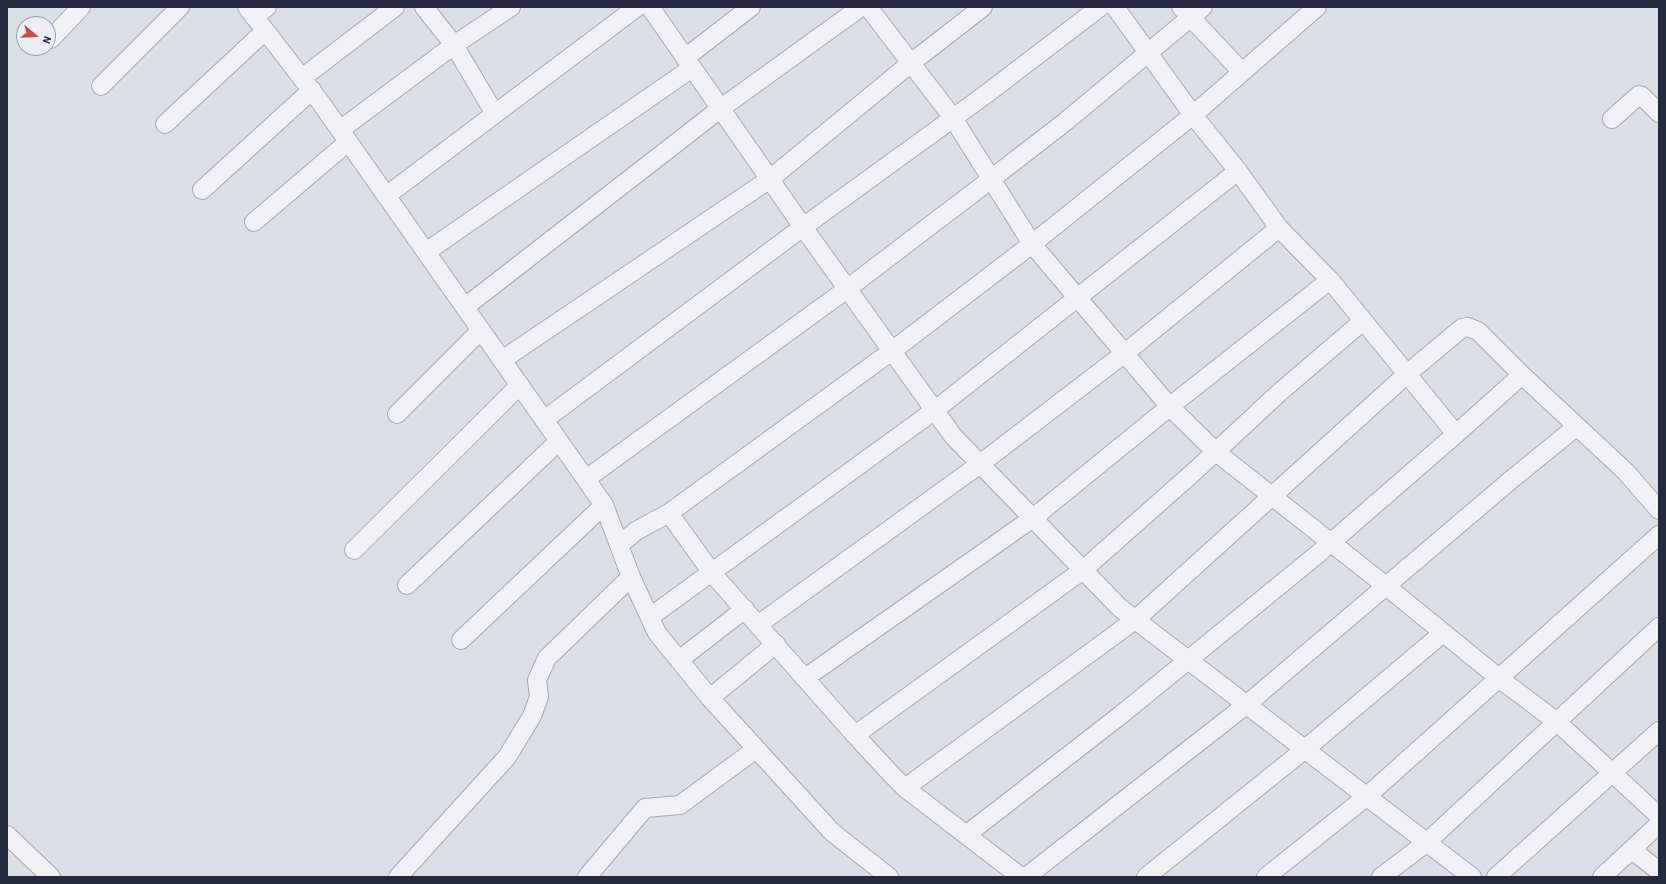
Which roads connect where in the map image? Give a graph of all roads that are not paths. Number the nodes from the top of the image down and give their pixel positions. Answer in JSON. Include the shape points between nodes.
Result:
{"nodes":[{"id":1,"x":82,"y":7,"type":"edge"},
{"id":2,"x":180,"y":7,"type":"edge"},
{"id":3,"x":395,"y":7,"type":"edge"},
{"id":4,"x":424,"y":7,"type":"edge"},
{"id":5,"x":511,"y":7,"type":"edge"},
{"id":6,"x":637,"y":7,"type":"edge"},
{"id":7,"x":650,"y":7,"type":"edge"},
{"id":8,"x":751,"y":7,"type":"edge"},
{"id":9,"x":860,"y":7,"type":"edge"},
{"id":10,"x":868,"y":7,"type":"edge"},
{"id":11,"x":983,"y":7,"type":"edge"},
{"id":12,"x":1100,"y":7,"type":"edge"},
{"id":13,"x":1115,"y":7,"type":"edge"},
{"id":14,"x":1317,"y":7,"type":"edge"},
{"id":15,"x":256,"y":10,"type":"edge"},
{"id":16,"x":1192,"y":10,"type":"edge"},
{"id":17,"x":265,"y":31,"type":"junction"},
{"id":18,"x":56,"y":34,"type":"edge"},
{"id":19,"x":454,"y":45,"type":"junction"},
{"id":20,"x":1149,"y":54,"type":"junction"},
{"id":21,"x":688,"y":62,"type":"junction"},
{"id":22,"x":911,"y":63,"type":"junction"},
{"id":23,"x":1242,"y":72,"type":"junction"},
{"id":24,"x":307,"y":84,"type":"junction"},
{"id":25,"x":102,"y":86,"type":"dead end"},
{"id":26,"x":720,"y":108,"type":"junction"},
{"id":27,"x":495,"y":114,"type":"junction"},
{"id":28,"x":1659,"y":114,"type":"edge"},
{"id":29,"x":1192,"y":115,"type":"junction"},
{"id":30,"x":953,"y":118,"type":"junction"},
{"id":31,"x":1612,"y":119,"type":"dead end"},
{"id":32,"x":165,"y":124,"type":"dead end"},
{"id":33,"x":344,"y":136,"type":"junction"},
{"id":34,"x":1238,"y":171,"type":"junction"},
{"id":35,"x":770,"y":179,"type":"junction"},
{"id":36,"x":990,"y":180,"type":"junction"},
{"id":37,"x":202,"y":190,"type":"dead end"},
{"id":38,"x":386,"y":196,"type":"junction"},
{"id":39,"x":254,"y":222,"type":"dead end"},
{"id":40,"x":803,"y":227,"type":"junction"},
{"id":41,"x":1279,"y":228,"type":"junction"},
{"id":42,"x":1032,"y":244,"type":"junction"},
{"id":43,"x":426,"y":252,"type":"junction"},
{"id":44,"x":1330,"y":280,"type":"junction"},
{"id":45,"x":847,"y":289,"type":"junction"},
{"id":46,"x":1077,"y":297,"type":"junction"},
{"id":47,"x":465,"y":307,"type":"junction"},
{"id":48,"x":1363,"y":321,"type":"junction"},
{"id":49,"x":481,"y":330,"type":"junction"},
{"id":50,"x":892,"y":351,"type":"junction"},
{"id":51,"x":1125,"y":353,"type":"junction"},
{"id":52,"x":502,"y":360,"type":"junction"},
{"id":53,"x":1407,"y":374,"type":"junction"},
{"id":54,"x":1522,"y":376,"type":"junction"},
{"id":55,"x":520,"y":385,"type":"junction"},
{"id":56,"x":1170,"y":407,"type":"junction"},
{"id":57,"x":934,"y":410,"type":"junction"},
{"id":58,"x":397,"y":414,"type":"dead end"},
{"id":59,"x":544,"y":420,"type":"junction"},
{"id":60,"x":1576,"y":427,"type":"junction"},
{"id":61,"x":1456,"y":434,"type":"junction"},
{"id":62,"x":559,"y":441,"type":"junction"},
{"id":63,"x":1216,"y":452,"type":"junction"},
{"id":64,"x":980,"y":464,"type":"junction"},
{"id":65,"x":586,"y":480,"type":"junction"},
{"id":66,"x":1272,"y":497,"type":"junction"},
{"id":67,"x":604,"y":505,"type":"junction"},
{"id":68,"x":1659,"y":510,"type":"edge"},
{"id":69,"x":669,"y":513,"type":"junction"},
{"id":70,"x":1033,"y":518,"type":"junction"},
{"id":71,"x":1659,"y":535,"type":"edge"},
{"id":72,"x":1330,"y":543,"type":"junction"},
{"id":73,"x":619,"y":545,"type":"junction"},
{"id":74,"x":354,"y":550,"type":"dead end"},
{"id":75,"x":1083,"y":570,"type":"junction"},
{"id":76,"x":712,"y":574,"type":"junction"},
{"id":77,"x":631,"y":577,"type":"junction"},
{"id":78,"x":407,"y":586,"type":"dead end"},
{"id":79,"x":1386,"y":586,"type":"junction"},
{"id":80,"x":745,"y":609,"type":"junction"},
{"id":81,"x":650,"y":617,"type":"junction"},
{"id":82,"x":1135,"y":620,"type":"junction"},
{"id":83,"x":759,"y":624,"type":"junction"},
{"id":84,"x":1659,"y":627,"type":"edge"},
{"id":85,"x":1443,"y":633,"type":"junction"},
{"id":86,"x":461,"y":640,"type":"dead end"},
{"id":87,"x":776,"y":644,"type":"junction"},
{"id":88,"x":679,"y":660,"type":"junction"},
{"id":89,"x":1187,"y":660,"type":"junction"},
{"id":90,"x":805,"y":678,"type":"junction"},
{"id":91,"x":1500,"y":679,"type":"junction"},
{"id":92,"x":710,"y":698,"type":"junction"},
{"id":93,"x":1246,"y":705,"type":"junction"},
{"id":94,"x":1557,"y":722,"type":"junction"},
{"id":95,"x":1659,"y":731,"type":"edge"},
{"id":96,"x":855,"y":735,"type":"junction"},
{"id":97,"x":756,"y":749,"type":"junction"},
{"id":98,"x":1304,"y":750,"type":"junction"},
{"id":99,"x":1611,"y":774,"type":"junction"},
{"id":100,"x":905,"y":788,"type":"junction"},
{"id":101,"x":1366,"y":797,"type":"junction"},
{"id":102,"x":1659,"y":816,"type":"edge"},
{"id":103,"x":1659,"y":824,"type":"edge"},
{"id":104,"x":966,"y":834,"type":"junction"},
{"id":105,"x":7,"y":836,"type":"edge"},
{"id":106,"x":1426,"y":843,"type":"junction"},
{"id":107,"x":1632,"y":850,"type":"junction"},
{"id":108,"x":1659,"y":871,"type":"edge"},
{"id":109,"x":51,"y":877,"type":"edge"},
{"id":110,"x":398,"y":877,"type":"edge"},
{"id":111,"x":587,"y":877,"type":"edge"},
{"id":112,"x":889,"y":877,"type":"edge"},
{"id":113,"x":1020,"y":877,"type":"edge"},
{"id":114,"x":1026,"y":877,"type":"edge"},
{"id":115,"x":1146,"y":877,"type":"edge"},
{"id":116,"x":1266,"y":877,"type":"edge"},
{"id":117,"x":1381,"y":877,"type":"edge"},
{"id":118,"x":1472,"y":877,"type":"edge"},
{"id":119,"x":1496,"y":877,"type":"edge"},
{"id":120,"x":1602,"y":877,"type":"edge"}],
"edges":[{"from":1,"to":18,"type":"street"},
{"from":2,"to":25,"type":"street"},
{"from":3,"to":24,"type":"street"},
{"from":4,"to":19,"type":"street"},
{"from":5,"to":19,"type":"street"},
{"from":6,"to":27,"type":"street"},
{"from":7,"to":21,"type":"street"},
{"from":8,"to":21,"type":"street"},
{"from":9,"to":26,"type":"street"},
{"from":10,"to":22,"type":"street"},
{"from":11,"to":22,"type":"street"},
{"from":12,"to":30,"type":"street"},
{"from":13,"to":20,"type":"street"},
{"from":14,"to":23,"type":"street"},
{"from":15,"to":17,"type":"street"},
{"from":16,"to":20,"type":"street"},
{"from":16,"to":23,"type":"street"},
{"from":17,"to":24,"type":"street"},
{"from":17,"to":32,"type":"street"},
{"from":19,"to":27,"type":"street"},
{"from":19,"to":33,"type":"street"},
{"from":20,"to":29,"type":"street"},
{"from":20,"to":36,"type":"street"},
{"from":21,"to":26,"type":"street"},
{"from":21,"to":43,"type":"street"},
{"from":22,"to":30,"type":"street"},
{"from":22,"to":35,"type":"street"},
{"from":23,"to":29,"type":"street"},
{"from":24,"to":33,"type":"street"},
{"from":24,"to":37,"type":"street"},
{"from":26,"to":35,"type":"street"},
{"from":26,"to":47,"type":"street"},
{"from":27,"to":38,"type":"street"},
{"from":28,"to":31,"type":"street","via":[[1639,95]]},
{"from":29,"to":34,"type":"street"},
{"from":29,"to":42,"type":"street"},
{"from":30,"to":36,"type":"street"},
{"from":30,"to":40,"type":"street"},
{"from":33,"to":38,"type":"street"},
{"from":33,"to":39,"type":"street"},
{"from":34,"to":41,"type":"street"},
{"from":34,"to":46,"type":"street"},
{"from":35,"to":40,"type":"street"},
{"from":35,"to":52,"type":"street"},
{"from":36,"to":42,"type":"street"},
{"from":36,"to":45,"type":"street"},
{"from":38,"to":43,"type":"street"},
{"from":40,"to":45,"type":"street"},
{"from":40,"to":59,"type":"street"},
{"from":41,"to":44,"type":"street"},
{"from":41,"to":51,"type":"street"},
{"from":42,"to":46,"type":"street"},
{"from":42,"to":50,"type":"street"},
{"from":43,"to":47,"type":"street"},
{"from":44,"to":48,"type":"street"},
{"from":44,"to":56,"type":"street"},
{"from":45,"to":50,"type":"street"},
{"from":45,"to":65,"type":"street"},
{"from":46,"to":51,"type":"street"},
{"from":46,"to":57,"type":"street"},
{"from":47,"to":49,"type":"street"},
{"from":48,"to":53,"type":"street"},
{"from":48,"to":63,"type":"street","via":[[1280,392]]},
{"from":49,"to":52,"type":"street"},
{"from":49,"to":58,"type":"street"},
{"from":50,"to":57,"type":"street"},
{"from":50,"to":69,"type":"street"},
{"from":51,"to":56,"type":"street"},
{"from":51,"to":64,"type":"street"},
{"from":52,"to":55,"type":"street"},
{"from":53,"to":54,"type":"street","via":[[1462,328],[1468,327],[1482,335]]},
{"from":53,"to":61,"type":"street"},
{"from":53,"to":66,"type":"street"},
{"from":54,"to":60,"type":"street"},
{"from":54,"to":61,"type":"street"},
{"from":55,"to":59,"type":"street"},
{"from":55,"to":74,"type":"street"},
{"from":56,"to":63,"type":"street"},
{"from":56,"to":70,"type":"street"},
{"from":57,"to":64,"type":"street","via":[[953,436]]},
{"from":57,"to":76,"type":"street"},
{"from":59,"to":62,"type":"street"},
{"from":60,"to":68,"type":"street","via":[[1626,472]]},
{"from":60,"to":79,"type":"street"},
{"from":61,"to":72,"type":"street"},
{"from":62,"to":65,"type":"street"},
{"from":62,"to":78,"type":"street"},
{"from":63,"to":66,"type":"street"},
{"from":63,"to":75,"type":"street"},
{"from":64,"to":70,"type":"street"},
{"from":64,"to":83,"type":"street"},
{"from":65,"to":67,"type":"street"},
{"from":66,"to":72,"type":"street"},
{"from":66,"to":82,"type":"street"},
{"from":67,"to":73,"type":"street"},
{"from":67,"to":86,"type":"street"},
{"from":69,"to":73,"type":"street","via":[[636,531]]},
{"from":69,"to":76,"type":"street"},
{"from":70,"to":75,"type":"street"},
{"from":70,"to":90,"type":"street"},
{"from":71,"to":91,"type":"street"},
{"from":72,"to":79,"type":"street"},
{"from":72,"to":89,"type":"street"},
{"from":73,"to":77,"type":"street"},
{"from":75,"to":82,"type":"street"},
{"from":75,"to":96,"type":"street"},
{"from":76,"to":80,"type":"street"},
{"from":76,"to":81,"type":"street"},
{"from":77,"to":81,"type":"street"},
{"from":77,"to":110,"type":"street","via":[[547,658],[537,680],[539,696],[532,716],[507,757]]},
{"from":79,"to":85,"type":"street"},
{"from":79,"to":93,"type":"street"},
{"from":80,"to":83,"type":"street"},
{"from":80,"to":88,"type":"street"},
{"from":81,"to":88,"type":"street","via":[[657,633]]},
{"from":82,"to":89,"type":"street"},
{"from":82,"to":100,"type":"street"},
{"from":83,"to":87,"type":"street"},
{"from":84,"to":94,"type":"street"},
{"from":85,"to":91,"type":"street"},
{"from":85,"to":98,"type":"street"},
{"from":87,"to":90,"type":"street"},
{"from":87,"to":92,"type":"street"},
{"from":88,"to":92,"type":"street"},
{"from":89,"to":93,"type":"street"},
{"from":89,"to":104,"type":"street","via":[[1122,714]]},
{"from":90,"to":96,"type":"street"},
{"from":91,"to":94,"type":"street"},
{"from":91,"to":101,"type":"street"},
{"from":92,"to":97,"type":"street"},
{"from":93,"to":98,"type":"street"},
{"from":93,"to":114,"type":"street"},
{"from":94,"to":99,"type":"street"},
{"from":94,"to":106,"type":"street"},
{"from":95,"to":99,"type":"street"},
{"from":96,"to":100,"type":"street"},
{"from":97,"to":111,"type":"street","via":[[680,805],[645,808]]},
{"from":97,"to":112,"type":"street","via":[[832,832]]},
{"from":98,"to":101,"type":"street"},
{"from":98,"to":115,"type":"street"},
{"from":99,"to":102,"type":"street"},
{"from":99,"to":119,"type":"street"},
{"from":100,"to":104,"type":"street"},
{"from":101,"to":106,"type":"street"},
{"from":101,"to":116,"type":"street"},
{"from":103,"to":107,"type":"street"},
{"from":104,"to":113,"type":"street"},
{"from":105,"to":109,"type":"street"},
{"from":106,"to":117,"type":"street"},
{"from":106,"to":118,"type":"street"},
{"from":107,"to":108,"type":"street"},
{"from":107,"to":120,"type":"street"}]}
